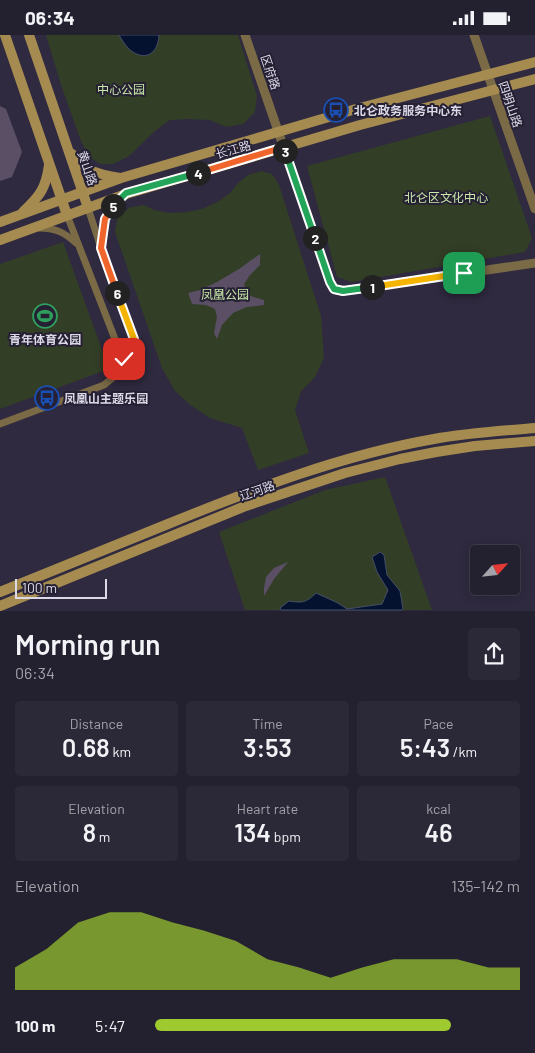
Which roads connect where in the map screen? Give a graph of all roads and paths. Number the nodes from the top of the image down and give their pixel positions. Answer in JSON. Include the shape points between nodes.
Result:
{"nodes":[{"id":1,"x":5,"y":35,"type":"edge"},
{"id":2,"x":29,"y":35,"type":"edge"},
{"id":3,"x":245,"y":35,"type":"edge"},
{"id":4,"x":474,"y":35,"type":"edge"},
{"id":5,"x":535,"y":62,"type":"edge"},
{"id":6,"x":488,"y":75,"type":"junction"},
{"id":7,"x":535,"y":79,"type":"edge"},
{"id":8,"x":493,"y":90,"type":"junction"},
{"id":9,"x":278,"y":132,"type":"junction"},
{"id":10,"x":284,"y":147,"type":"junction"},
{"id":11,"x":68,"y":149,"type":"junction"},
{"id":12,"x":50,"y":164,"type":"junction"},
{"id":13,"x":120,"y":178,"type":"junction"},
{"id":14,"x":83,"y":192,"type":"junction"},
{"id":15,"x":126,"y":193,"type":"junction"},
{"id":16,"x":62,"y":199,"type":"junction"},
{"id":17,"x":88,"y":208,"type":"junction"},
{"id":18,"x":535,"y":209,"type":"edge"},
{"id":19,"x":21,"y":214,"type":"junction"},
{"id":20,"x":67,"y":215,"type":"junction"},
{"id":21,"x":0,"y":222,"type":"edge"},
{"id":22,"x":31,"y":228,"type":"junction"},
{"id":23,"x":0,"y":239,"type":"edge"},
{"id":24,"x":78,"y":245,"type":"junction"},
{"id":25,"x":101,"y":248,"type":"junction"},
{"id":26,"x":535,"y":263,"type":"edge"},
{"id":27,"x":124,"y":359,"type":"junction"},
{"id":28,"x":0,"y":424,"type":"edge"},
{"id":29,"x":535,"y":428,"type":"edge"},
{"id":30,"x":535,"y":441,"type":"edge"},
{"id":31,"x":0,"y":592,"type":"edge"},
{"id":32,"x":0,"y":606,"type":"edge"}],
"edges":[{"from":1,"to":12,"type":"main road"},
{"from":2,"to":11,"type":"main road","name":"黄山路"},
{"from":3,"to":9,"type":"street","name":"区府路"},
{"from":4,"to":6,"type":"street","name":"四明山路"},
{"from":5,"to":6,"type":"main road","name":"长江路"},
{"from":6,"to":8,"type":"street","name":"四明山路"},
{"from":6,"to":9,"type":"main road","name":"长江路"},
{"from":7,"to":8,"type":"main road","name":"长江路"},
{"from":8,"to":10,"type":"main road","name":"长江路"},
{"from":8,"to":18,"type":"street","name":"四明山路"},
{"from":9,"to":10,"type":"street","name":"区府路"},
{"from":9,"to":13,"type":"main road","name":"长江路"},
{"from":10,"to":15,"type":"main road","name":"长江路"},
{"from":10,"to":26,"type":"street","name":"区府路","via":[[334,289],[343,291]]},
{"from":11,"to":13,"type":"main road","via":[[87,169]]},
{"from":11,"to":14,"type":"main road","name":"黄山路"},
{"from":12,"to":16,"type":"main road"},
{"from":12,"to":19,"type":"main road","via":[[43,190]]},
{"from":13,"to":14,"type":"main road","name":"长江路"},
{"from":14,"to":16,"type":"main road","name":"长江路"},
{"from":14,"to":17,"type":"main road","name":"黄山路"},
{"from":15,"to":17,"type":"main road","name":"长江路"},
{"from":15,"to":25,"type":"street","via":[[108,212]]},
{"from":16,"to":19,"type":"main road","name":"长江路"},
{"from":16,"to":20,"type":"main road"},
{"from":17,"to":20,"type":"main road","name":"长江路"},
{"from":17,"to":25,"type":"street","name":"黄山路"},
{"from":19,"to":21,"type":"main road","name":"长江路"},
{"from":20,"to":22,"type":"main road","name":"长江路"},
{"from":20,"to":24,"type":"street"},
{"from":22,"to":23,"type":"main road","name":"长江路"},
{"from":22,"to":24,"type":"street","via":[[48,228],[63,233]]},
{"from":24,"to":27,"type":"street"},
{"from":25,"to":27,"type":"street","name":"黄山路","via":[[136,348],[133,358]]},
{"from":27,"to":28,"type":"street","name":"黄山路","via":[[116,375],[104,385]]},
{"from":29,"to":31,"type":"main road","name":"辽河路","via":[[434,439],[342,461],[239,495]]},
{"from":30,"to":32,"type":"main road","name":"辽河路","via":[[436,451],[346,473],[243,507]]}]}
